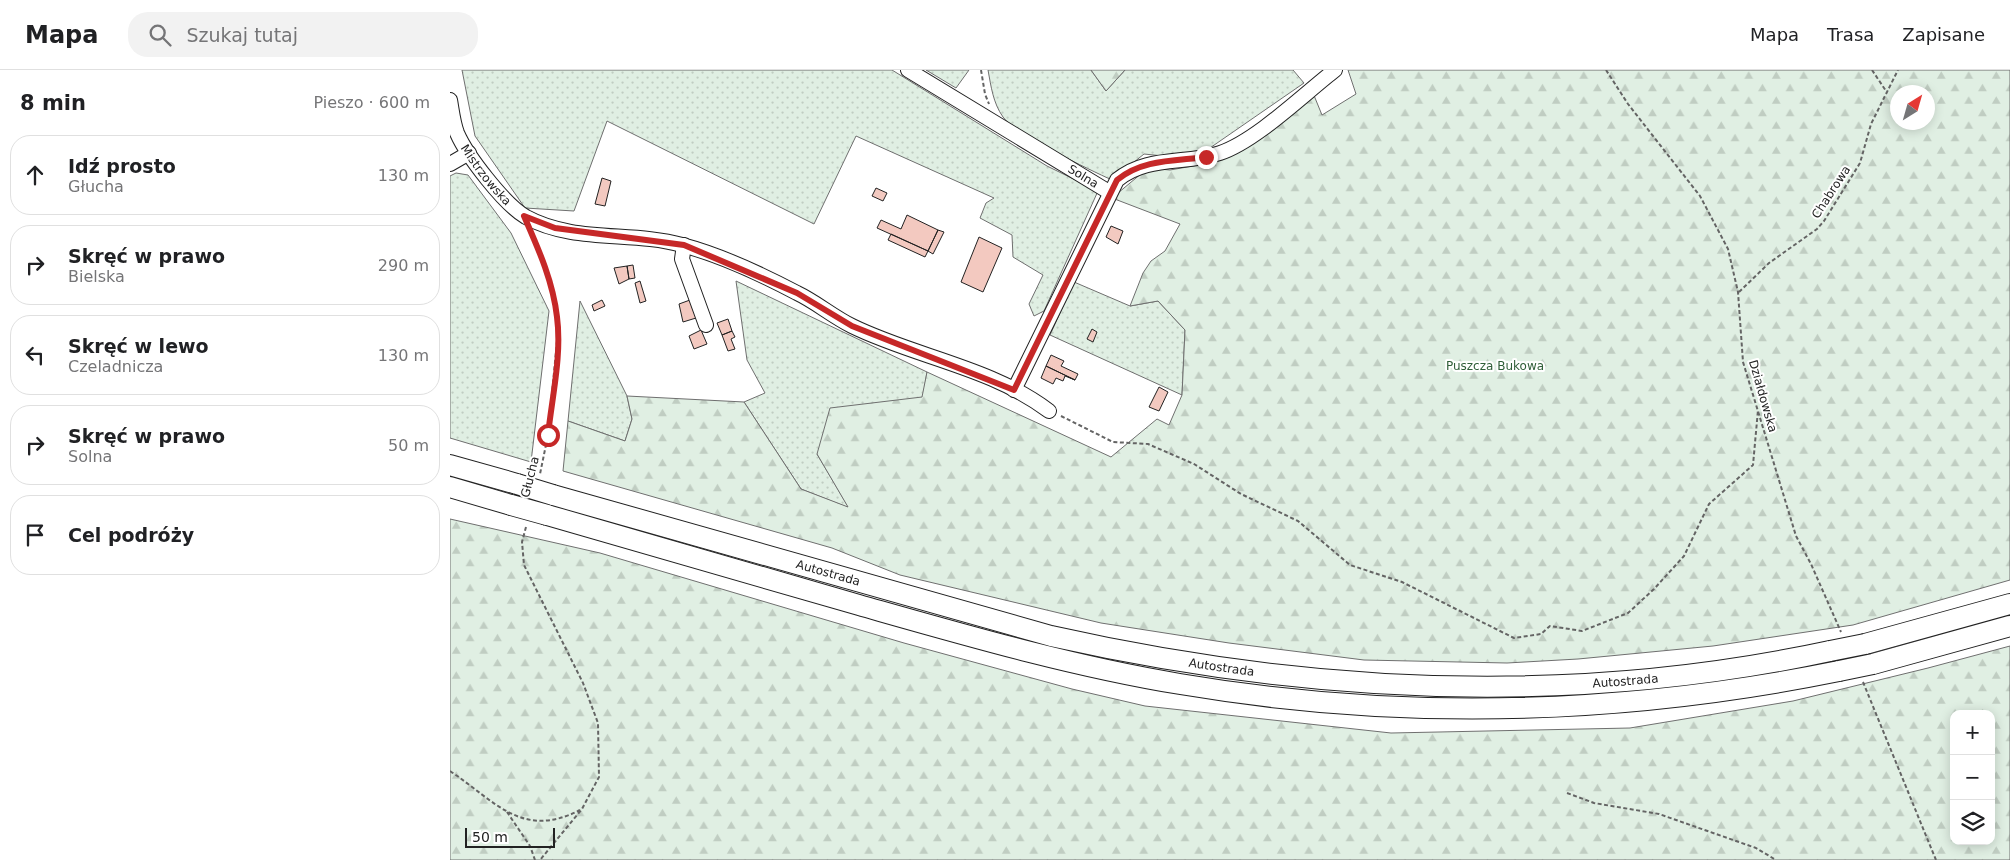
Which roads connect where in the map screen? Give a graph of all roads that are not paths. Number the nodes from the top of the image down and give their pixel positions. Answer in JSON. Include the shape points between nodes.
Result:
{"nodes":[{"id":1,"x":908,"y":70,"type":"edge"},
{"id":2,"x":1335,"y":70,"type":"edge"},
{"id":3,"x":450,"y":100,"type":"edge"},
{"id":4,"x":469,"y":153,"type":"junction"},
{"id":5,"x":450,"y":164,"type":"edge"},
{"id":6,"x":1109,"y":192,"type":"junction"},
{"id":7,"x":684,"y":245,"type":"junction"},
{"id":8,"x":706,"y":324,"type":"dead end"},
{"id":9,"x":1014,"y":390,"type":"junction"},
{"id":10,"x":1049,"y":410,"type":"road end"},
{"id":11,"x":450,"y":465,"type":"edge"},
{"id":12,"x":450,"y":487,"type":"edge"},
{"id":13,"x":2010,"y":604,"type":"edge"},
{"id":14,"x":2010,"y":626,"type":"edge"}],
"edges":[{"from":1,"to":6,"type":"street","name":"Solna"},
{"from":2,"to":6,"type":"street","name":"Solna","via":[[1232,148],[1206,157],[1138,167],[1117,180]]},
{"from":3,"to":4,"type":"street","name":"Mistrzowska","via":[[457,133]]},
{"from":4,"to":5,"type":"street"},
{"from":4,"to":7,"type":"street","name":"Mistrzowska","via":[[502,196],[524,216],[555,228]]},
{"from":6,"to":9,"type":"street"},
{"from":7,"to":8,"type":"street","via":[[682,259]]},
{"from":7,"to":9,"type":"street","via":[[797,293],[852,326]]},
{"from":9,"to":10,"type":"street"},
{"from":11,"to":13,"type":"highway","name":"Autostrada","bridge":true,"via":[[517,484],[546,488],[1034,631],[1115,650],[1251,673],[1372,684],[1524,687],[1696,674],[1865,644]]},
{"from":12,"to":14,"type":"highway","name":"Autostrada","bridge":true,"via":[[1052,658],[1178,684],[1264,696],[1414,708],[1536,708],[1686,696],[1839,671],[1867,672]]}]}
